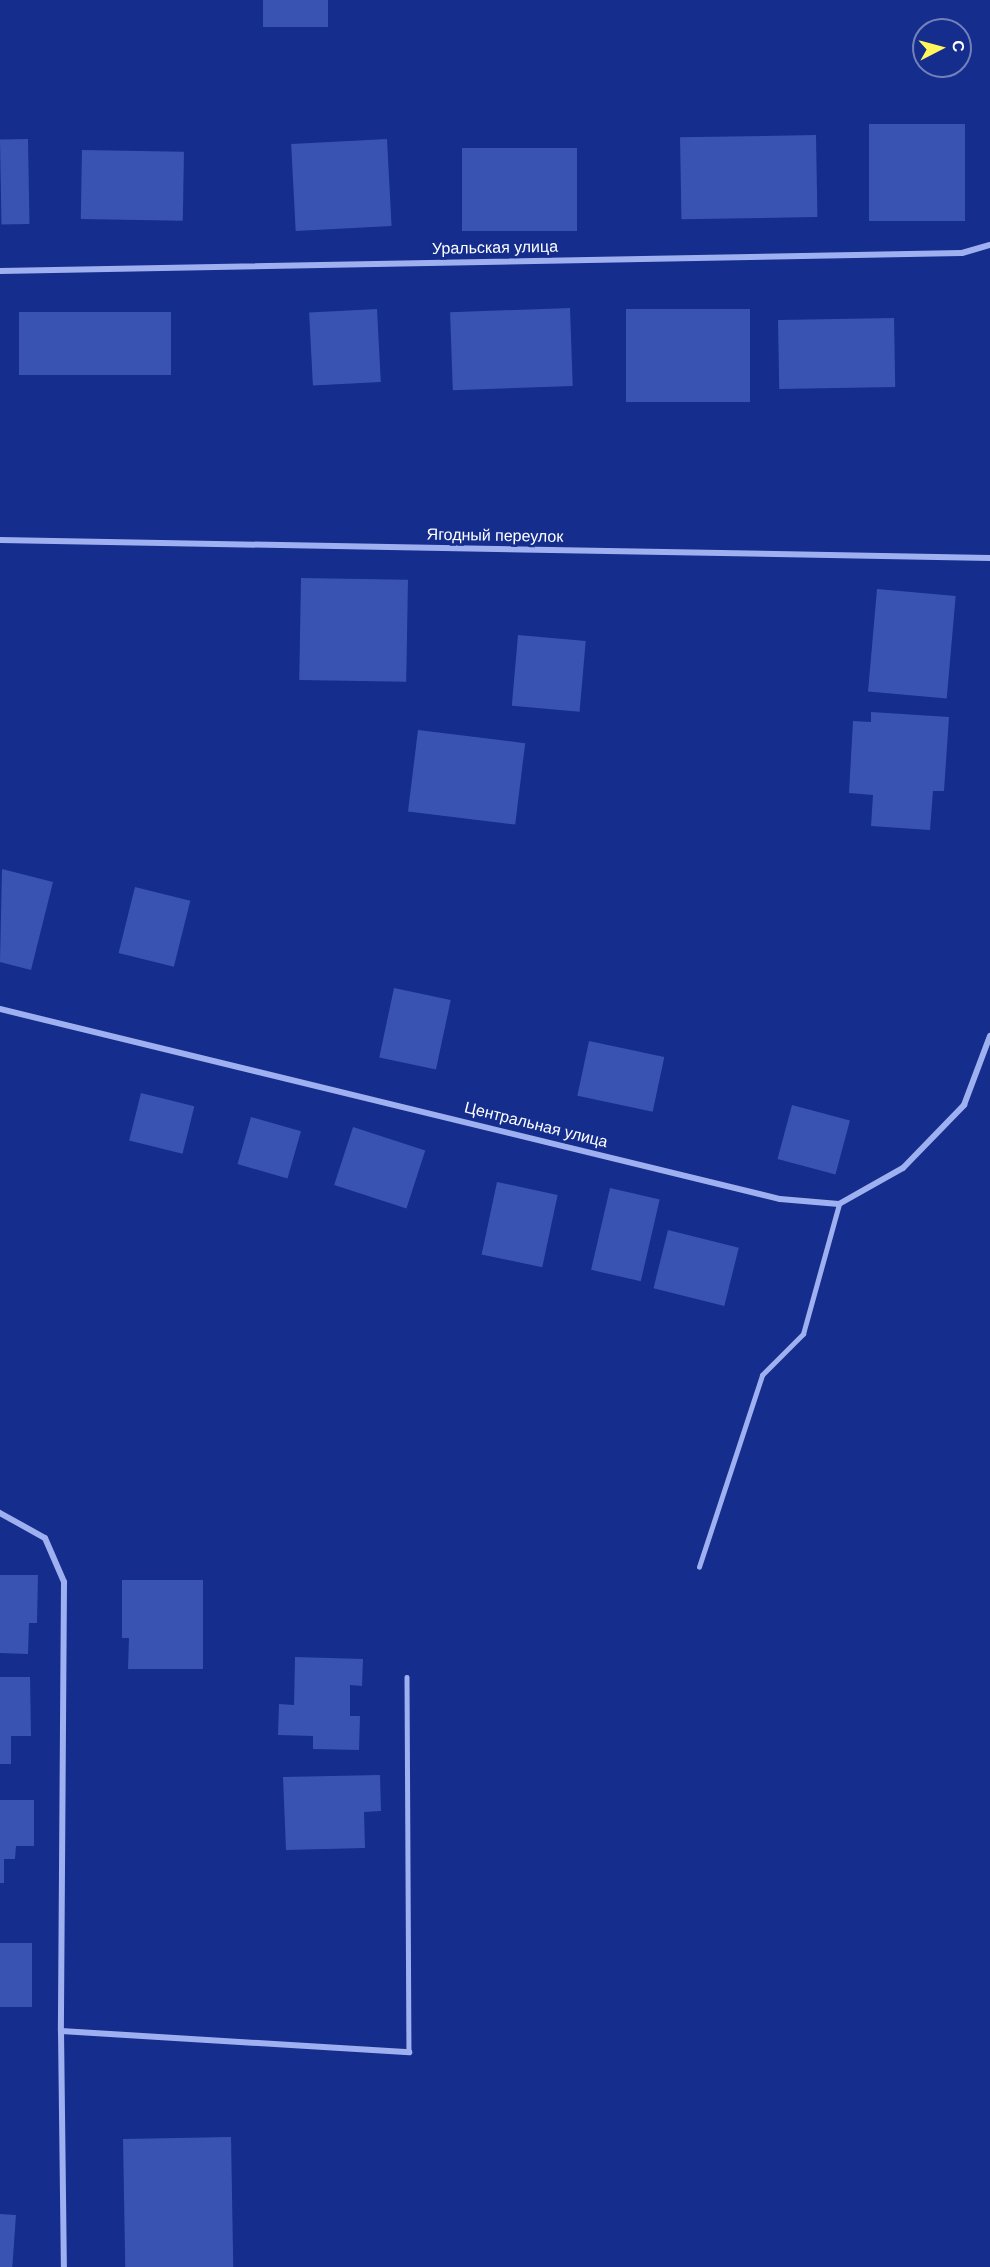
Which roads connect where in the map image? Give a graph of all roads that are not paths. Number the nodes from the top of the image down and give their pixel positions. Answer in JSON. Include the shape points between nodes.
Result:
{"nodes":[{"id":1,"x":990,"y":245,"type":"edge"},
{"id":2,"x":0,"y":271,"type":"edge"},
{"id":3,"x":0,"y":540,"type":"edge"},
{"id":4,"x":990,"y":558,"type":"edge"},
{"id":5,"x":0,"y":1009,"type":"edge"},
{"id":6,"x":990,"y":1036,"type":"edge"},
{"id":7,"x":839,"y":1204,"type":"junction"},
{"id":8,"x":0,"y":1513,"type":"edge"},
{"id":9,"x":699,"y":1567,"type":"dead end"},
{"id":10,"x":407,"y":1677,"type":"dead end"},
{"id":11,"x":61,"y":2031,"type":"junction"},
{"id":12,"x":409,"y":2052,"type":"joint"},
{"id":13,"x":64,"y":2267,"type":"edge"}],
"edges":[{"from":1,"to":2,"type":"street","name":"Уральская улица","via":[[962,253]]},
{"from":3,"to":4,"type":"street","name":"Ягодный переулок"},
{"from":5,"to":7,"type":"street","name":"Центральная улица","via":[[780,1199]]},
{"from":6,"to":7,"type":"street","via":[[964,1105],[903,1168]]},
{"from":7,"to":9,"type":"lane","via":[[802,1334],[762,1375]]},
{"from":8,"to":11,"type":"street","via":[[45,1538],[64,1582]]},
{"from":10,"to":12,"type":"lane"},
{"from":11,"to":12,"type":"street"},
{"from":11,"to":13,"type":"street"}]}
